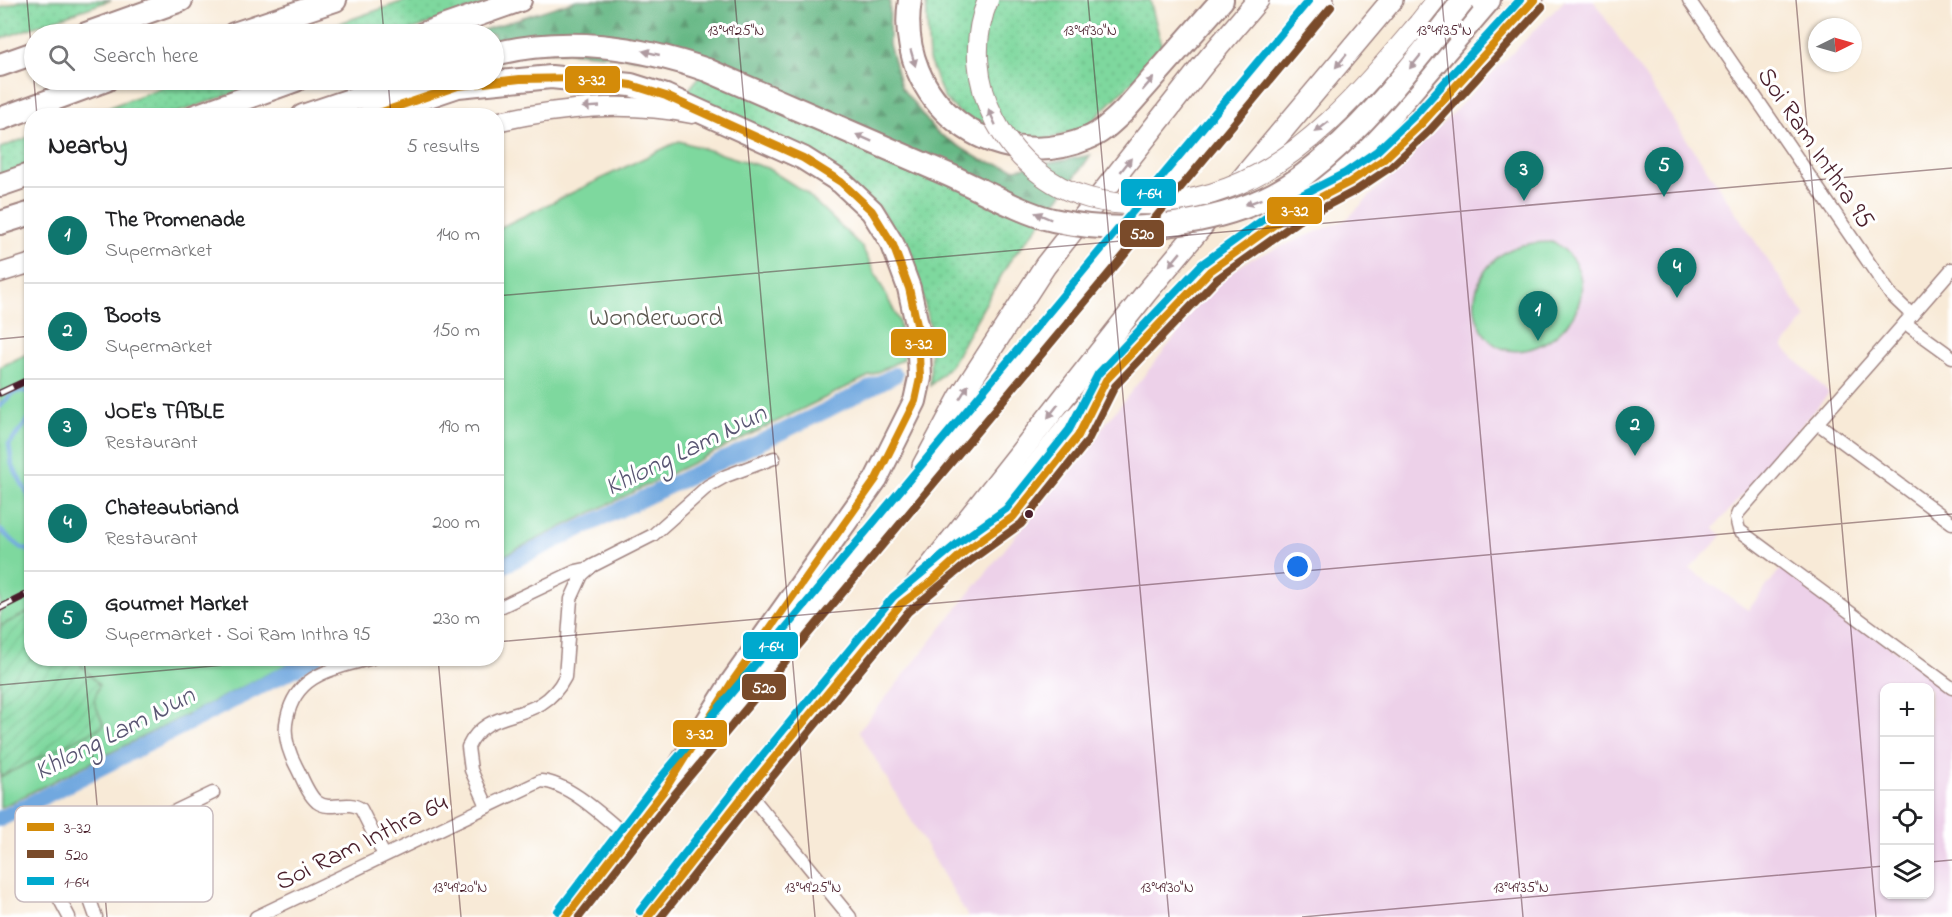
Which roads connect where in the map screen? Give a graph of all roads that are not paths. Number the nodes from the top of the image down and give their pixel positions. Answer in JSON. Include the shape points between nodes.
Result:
{"nodes":[{"id":1,"x":181,"y":0,"type":"edge"},
{"id":2,"x":335,"y":0,"type":"edge"},
{"id":3,"x":520,"y":0,"type":"edge"},
{"id":4,"x":910,"y":0,"type":"edge"},
{"id":5,"x":988,"y":0,"type":"edge"},
{"id":6,"x":1222,"y":0,"type":"edge"},
{"id":7,"x":1258,"y":0,"type":"edge"},
{"id":8,"x":1323,"y":0,"type":"edge"},
{"id":9,"x":1392,"y":0,"type":"edge"},
{"id":10,"x":1437,"y":0,"type":"edge"},
{"id":11,"x":1464,"y":0,"type":"edge"},
{"id":12,"x":1489,"y":0,"type":"edge"},
{"id":13,"x":1534,"y":0,"type":"edge"},
{"id":14,"x":1689,"y":0,"type":"edge"},
{"id":15,"x":114,"y":24,"type":"edge"},
{"id":16,"x":264,"y":24,"type":"edge"},
{"id":17,"x":452,"y":24,"type":"edge"},
{"id":18,"x":504,"y":52,"type":"edge"},
{"id":19,"x":24,"y":57,"type":"edge"},
{"id":20,"x":0,"y":65,"type":"edge"},
{"id":21,"x":504,"y":82,"type":"edge"},
{"id":22,"x":79,"y":90,"type":"edge"},
{"id":23,"x":268,"y":90,"type":"edge"},
{"id":24,"x":380,"y":90,"type":"edge"},
{"id":25,"x":446,"y":90,"type":"edge"},
{"id":26,"x":30,"y":108,"type":"edge"},
{"id":27,"x":217,"y":108,"type":"edge"},
{"id":28,"x":327,"y":108,"type":"edge"},
{"id":29,"x":393,"y":108,"type":"edge"},
{"id":30,"x":24,"y":110,"type":"edge"},
{"id":31,"x":711,"y":117,"type":"junction"},
{"id":32,"x":0,"y":119,"type":"edge"},
{"id":33,"x":504,"y":121,"type":"edge"},
{"id":34,"x":24,"y":177,"type":"edge"},
{"id":35,"x":0,"y":185,"type":"edge"},
{"id":36,"x":1292,"y":212,"type":"junction"},
{"id":37,"x":24,"y":215,"type":"edge"},
{"id":38,"x":0,"y":222,"type":"edge"},
{"id":39,"x":24,"y":266,"type":"edge"},
{"id":40,"x":1952,"y":268,"type":"edge"},
{"id":41,"x":0,"y":273,"type":"edge"},
{"id":42,"x":1909,"y":319,"type":"junction"},
{"id":43,"x":1952,"y":357,"type":"edge"},
{"id":44,"x":1817,"y":423,"type":"junction"},
{"id":45,"x":774,"y":458,"type":"dead end"},
{"id":46,"x":894,"y":516,"type":"junction"},
{"id":47,"x":1952,"y":523,"type":"edge"},
{"id":48,"x":590,"y":568,"type":"junction"},
{"id":49,"x":901,"y":604,"type":"junction"},
{"id":50,"x":504,"y":605,"type":"edge"},
{"id":51,"x":343,"y":666,"type":"edge"},
{"id":52,"x":1952,"y":688,"type":"edge"},
{"id":53,"x":666,"y":788,"type":"junction"},
{"id":54,"x":747,"y":791,"type":"junction"},
{"id":55,"x":213,"y":793,"type":"dead end"},
{"id":56,"x":186,"y":806,"type":"edge"},
{"id":57,"x":487,"y":806,"type":"junction"},
{"id":58,"x":628,"y":837,"type":"junction"},
{"id":59,"x":384,"y":855,"type":"junction"},
{"id":60,"x":61,"y":902,"type":"edge"},
{"id":61,"x":69,"y":917,"type":"edge"},
{"id":62,"x":256,"y":917,"type":"edge"},
{"id":63,"x":566,"y":917,"type":"edge"},
{"id":64,"x":648,"y":917,"type":"edge"},
{"id":65,"x":850,"y":917,"type":"edge"}],
"edges":[{"from":1,"to":15,"type":"highway"},
{"from":2,"to":16,"type":"highway"},
{"from":3,"to":17,"type":"highway"},
{"from":4,"to":6,"type":"highway","one_way":true,"via":[[908,37],[912,61],[941,108],[988,140],[1031,150],[1060,148],[1090,138],[1108,126]]},
{"from":10,"to":5,"type":"main road","one_way":true,"bridge":true,"via":[[1334,118],[1253,177],[1228,189],[1180,202],[1116,203],[1088,198],[1060,185],[1028,164],[996,126],[985,101],[977,58],[977,38]]},
{"from":46,"to":7,"type":"highway","one_way":true,"via":[[960,397],[1046,267]]},
{"from":8,"to":46,"type":"highway"},
{"from":9,"to":49,"type":"highway","one_way":true,"via":[[1146,293]]},
{"from":11,"to":18,"type":"highway","one_way":true,"bridge":true,"via":[[1370,115],[1304,176],[1264,198],[1219,214],[1169,226],[1123,230],[1051,220],[707,70],[636,49],[580,44]]},
{"from":12,"to":36,"type":"highway","via":[[1388,118]]},
{"from":13,"to":36,"type":"main road","via":[[1384,159]]},
{"from":14,"to":42,"type":"street","name":"Soi Ram Inthra 95"},
{"from":19,"to":20,"type":"highway"},
{"from":21,"to":31,"type":"highway","via":[[551,77],[631,85]]},
{"from":22,"to":26,"type":"highway"},
{"from":23,"to":27,"type":"highway"},
{"from":24,"to":28,"type":"highway"},
{"from":25,"to":29,"type":"highway"},
{"from":30,"to":32,"type":"highway"},
{"from":31,"to":33,"type":"main road","one_way":true,"via":[[656,107],[587,107]]},
{"from":31,"to":53,"type":"highway","via":[[803,158],[841,182],[872,211],[893,245],[909,288],[918,329],[920,378],[915,401],[876,479],[732,682]]},
{"from":34,"to":35,"type":"highway"},
{"from":36,"to":49,"type":"main road","via":[[1225,260],[1182,298],[1068,424],[964,552]]},
{"from":37,"to":38,"type":"highway"},
{"from":39,"to":41,"type":"main road"},
{"from":40,"to":42,"type":"street"},
{"from":42,"to":43,"type":"street","name":"Soi Ram Inthra 95"},
{"from":42,"to":44,"type":"street"},
{"from":44,"to":47,"type":"street"},
{"from":44,"to":52,"type":"street","via":[[1738,513],[1739,530]]},
{"from":45,"to":48,"type":"street","name":"Soi Ram Inthra 64","via":[[726,476],[696,493],[653,535]]},
{"from":46,"to":53,"type":"highway"},
{"from":48,"to":50,"type":"street"},
{"from":48,"to":57,"type":"street","name":"Soi Ram Inthra 64","via":[[575,586],[571,599],[565,677],[560,687],[536,708],[490,721],[473,736],[468,747],[471,770]]},
{"from":49,"to":54,"type":"highway"},
{"from":51,"to":59,"type":"street","via":[[303,684],[294,695],[289,705],[286,744],[314,799],[324,806],[349,804],[361,809]]},
{"from":53,"to":58,"type":"highway"},
{"from":54,"to":64,"type":"highway"},
{"from":54,"to":65,"type":"street"},
{"from":55,"to":56,"type":"street"},
{"from":57,"to":58,"type":"street","name":"Soi Ram Inthra 64","via":[[541,781],[550,782],[593,808]]},
{"from":57,"to":59,"type":"street","name":"Soi Ram Inthra 64"},
{"from":58,"to":63,"type":"highway"},
{"from":59,"to":62,"type":"street","name":"Soi Ram Inthra 64"},
{"from":60,"to":61,"type":"street"}]}
